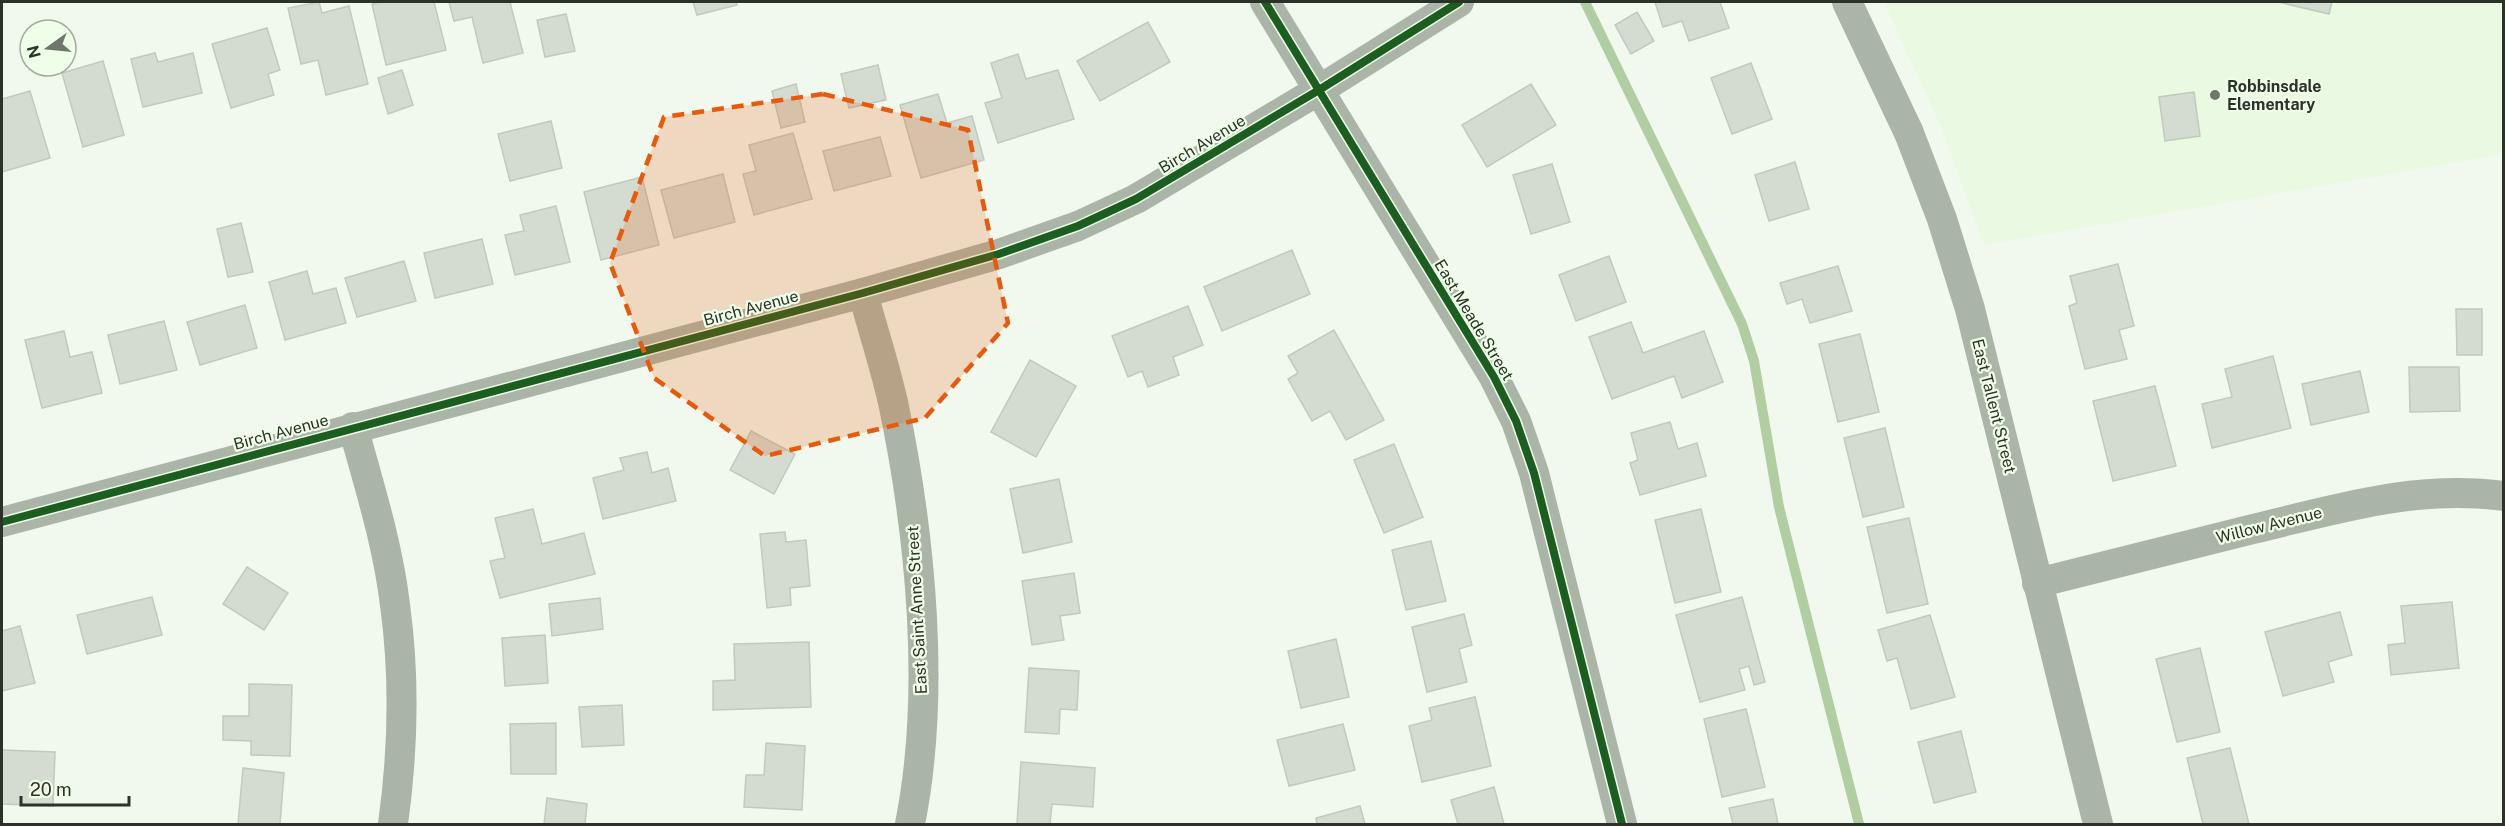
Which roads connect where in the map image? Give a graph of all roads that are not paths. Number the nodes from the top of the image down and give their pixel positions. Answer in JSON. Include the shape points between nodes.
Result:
{"nodes":[{"id":1,"x":1265,"y":2,"type":"edge"},
{"id":2,"x":1459,"y":2,"type":"edge"},
{"id":3,"x":1847,"y":2,"type":"edge"},
{"id":4,"x":1319,"y":90,"type":"junction"},
{"id":5,"x":863,"y":293,"type":"junction"},
{"id":6,"x":353,"y":427,"type":"junction"},
{"id":7,"x":2504,"y":496,"type":"edge"},
{"id":8,"x":2,"y":522,"type":"edge"},
{"id":9,"x":2037,"y":583,"type":"junction"},
{"id":10,"x":393,"y":825,"type":"edge"},
{"id":11,"x":910,"y":825,"type":"edge"},
{"id":12,"x":1622,"y":825,"type":"edge"},
{"id":13,"x":2098,"y":825,"type":"edge"}],
"edges":[{"from":1,"to":4,"type":"street","name":"East Meade Street"},
{"from":2,"to":4,"type":"street","name":"Birch Avenue"},
{"from":3,"to":9,"type":"street","name":"East Tallent Street","via":[[1909,133],[1942,219],[1970,309]]},
{"from":4,"to":5,"type":"street","name":"Birch Avenue","via":[[1136,199],[1078,225],[999,254]]},
{"from":4,"to":12,"type":"street","name":"East Meade Street","via":[[1494,377],[1516,421],[1534,474]]},
{"from":5,"to":6,"type":"street","name":"Birch Avenue"},
{"from":5,"to":11,"type":"street","name":"East Saint Anne Street","via":[[894,407],[916,545],[923,671]]},
{"from":6,"to":8,"type":"street","name":"Birch Avenue"},
{"from":6,"to":10,"type":"street","via":[[395,604],[402,687]]},
{"from":7,"to":9,"type":"street","name":"Willow Avenue","via":[[2412,494],[2351,505]]},
{"from":9,"to":13,"type":"street","name":"East Tallent Street"}]}
